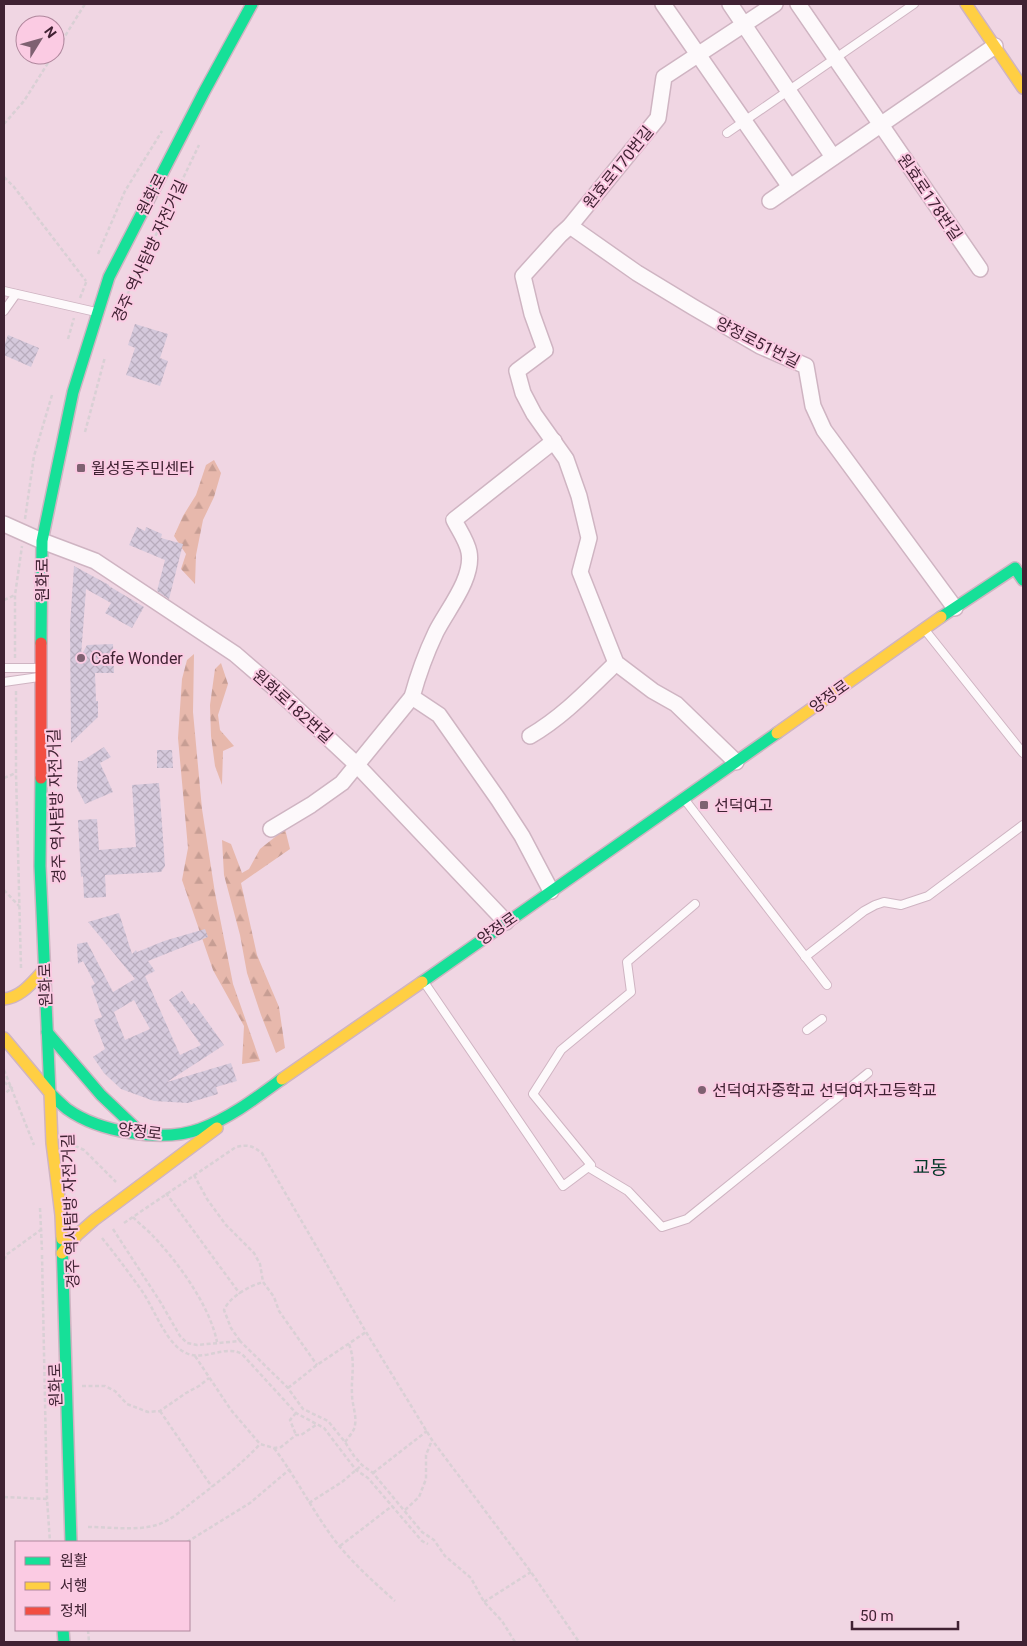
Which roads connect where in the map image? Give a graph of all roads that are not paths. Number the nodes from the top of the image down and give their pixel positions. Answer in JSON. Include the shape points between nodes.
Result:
{"nodes":[{"id":1,"x":252,"y":4,"type":"edge"},
{"id":2,"x":663,"y":4,"type":"edge"},
{"id":3,"x":730,"y":4,"type":"edge"},
{"id":4,"x":775,"y":4,"type":"edge"},
{"id":5,"x":798,"y":4,"type":"edge"},
{"id":6,"x":914,"y":4,"type":"edge"},
{"id":7,"x":966,"y":4,"type":"edge"},
{"id":8,"x":744,"y":25,"type":"junction"},
{"id":9,"x":995,"y":46,"type":"junction"},
{"id":10,"x":698,"y":55,"type":"junction"},
{"id":11,"x":835,"y":58,"type":"junction"},
{"id":12,"x":1018,"y":70,"type":"edge"},
{"id":13,"x":1023,"y":88,"type":"edge"},
{"id":14,"x":788,"y":90,"type":"junction"},
{"id":15,"x":744,"y":121,"type":"junction"},
{"id":16,"x":881,"y":124,"type":"junction"},
{"id":17,"x":727,"y":133,"type":"dead end"},
{"id":18,"x":833,"y":157,"type":"junction"},
{"id":19,"x":790,"y":187,"type":"junction"},
{"id":20,"x":770,"y":201,"type":"dead end"},
{"id":21,"x":570,"y":226,"type":"junction"},
{"id":22,"x":980,"y":269,"type":"dead end"},
{"id":23,"x":4,"y":291,"type":"edge"},
{"id":24,"x":16,"y":294,"type":"junction"},
{"id":25,"x":4,"y":311,"type":"edge"},
{"id":26,"x":98,"y":313,"type":"junction"},
{"id":27,"x":554,"y":442,"type":"junction"},
{"id":28,"x":4,"y":524,"type":"edge"},
{"id":29,"x":42,"y":541,"type":"junction"},
{"id":30,"x":1019,"y":565,"type":"edge"},
{"id":31,"x":1023,"y":580,"type":"edge"},
{"id":32,"x":955,"y":608,"type":"junction"},
{"id":33,"x":923,"y":629,"type":"junction"},
{"id":34,"x":616,"y":662,"type":"junction"},
{"id":35,"x":4,"y":668,"type":"edge"},
{"id":36,"x":41,"y":673,"type":"junction"},
{"id":37,"x":4,"y":682,"type":"edge"},
{"id":38,"x":412,"y":697,"type":"junction"},
{"id":39,"x":530,"y":736,"type":"dead end"},
{"id":40,"x":1023,"y":753,"type":"edge"},
{"id":41,"x":736,"y":762,"type":"junction"},
{"id":42,"x":356,"y":764,"type":"junction"},
{"id":43,"x":684,"y":798,"type":"junction"},
{"id":44,"x":1023,"y":825,"type":"edge"},
{"id":45,"x":271,"y":828,"type":"dead end"},
{"id":46,"x":551,"y":890,"type":"junction"},
{"id":47,"x":695,"y":904,"type":"dead end"},
{"id":48,"x":506,"y":922,"type":"junction"},
{"id":49,"x":805,"y":956,"type":"junction"},
{"id":50,"x":44,"y":970,"type":"junction"},
{"id":51,"x":423,"y":980,"type":"junction"},
{"id":52,"x":827,"y":985,"type":"dead end"},
{"id":53,"x":4,"y":999,"type":"edge"},
{"id":54,"x":822,"y":1019,"type":"dead end"},
{"id":55,"x":807,"y":1030,"type":"dead end"},
{"id":56,"x":47,"y":1032,"type":"junction"},
{"id":57,"x":4,"y":1038,"type":"edge"},
{"id":58,"x":868,"y":1073,"type":"dead end"},
{"id":59,"x":50,"y":1093,"type":"junction"},
{"id":60,"x":235,"y":1112,"type":"junction"},
{"id":61,"x":142,"y":1134,"type":"junction"},
{"id":62,"x":588,"y":1167,"type":"junction"},
{"id":63,"x":58,"y":1200,"type":"junction"},
{"id":64,"x":49,"y":1215,"type":"dead end"},
{"id":65,"x":62,"y":1254,"type":"junction"},
{"id":66,"x":56,"y":1436,"type":"dead end"},
{"id":67,"x":60,"y":1541,"type":"edge"},
{"id":68,"x":71,"y":1541,"type":"edge"}],
"edges":[{"from":1,"to":26,"type":"main road","name":"원화로","via":[[113,268]]},
{"from":2,"to":10,"type":"street"},
{"from":3,"to":8,"type":"street"},
{"from":4,"to":8,"type":"street","name":"원효로170번길"},
{"from":5,"to":11,"type":"street"},
{"from":6,"to":11,"type":"lane"},
{"from":7,"to":9,"type":"main road"},
{"from":8,"to":10,"type":"street","name":"원효로170번길"},
{"from":8,"to":14,"type":"street"},
{"from":9,"to":12,"type":"main road"},
{"from":9,"to":16,"type":"street"},
{"from":10,"to":15,"type":"street"},
{"from":10,"to":21,"type":"street","name":"원효로170번길","via":[[664,77],[658,118]]},
{"from":11,"to":14,"type":"lane"},
{"from":11,"to":16,"type":"street","name":"원효로178번길"},
{"from":12,"to":13,"type":"main road"},
{"from":14,"to":15,"type":"lane"},
{"from":14,"to":18,"type":"street"},
{"from":15,"to":17,"type":"lane"},
{"from":15,"to":19,"type":"street"},
{"from":16,"to":18,"type":"street"},
{"from":16,"to":22,"type":"street","name":"원효로178번길"},
{"from":18,"to":19,"type":"street"},
{"from":19,"to":20,"type":"street"},
{"from":21,"to":27,"type":"street","name":"원효로170번길","via":[[523,276],[545,350],[517,371],[534,414]]},
{"from":21,"to":32,"type":"street","name":"양정로51번길","via":[[693,307],[760,346],[806,366],[813,406],[824,430]]},
{"from":23,"to":24,"type":"lane"},
{"from":24,"to":25,"type":"lane"},
{"from":24,"to":26,"type":"lane"},
{"from":26,"to":29,"type":"main road","name":"원화로","via":[[72,392]]},
{"from":27,"to":34,"type":"street","via":[[566,459],[579,496],[588,538],[580,572]]},
{"from":27,"to":38,"type":"street","via":[[454,520],[469,551],[469,565],[419,671]]},
{"from":28,"to":29,"type":"street","name":"원화로182번길"},
{"from":29,"to":36,"type":"main road","name":"원화로"},
{"from":29,"to":42,"type":"street","name":"원화로182번길","via":[[95,562],[235,654]]},
{"from":30,"to":31,"type":"main road"},
{"from":30,"to":32,"type":"main road","name":"양정로"},
{"from":32,"to":33,"type":"main road","name":"양정로"},
{"from":33,"to":40,"type":"lane"},
{"from":33,"to":41,"type":"main road","name":"양정로"},
{"from":34,"to":39,"type":"street","via":[[573,705]]},
{"from":34,"to":41,"type":"street","via":[[653,691],[676,704]]},
{"from":35,"to":36,"type":"lane"},
{"from":36,"to":37,"type":"lane"},
{"from":36,"to":50,"type":"main road","name":"원화로","via":[[40,866]]},
{"from":38,"to":42,"type":"street"},
{"from":38,"to":46,"type":"street","via":[[438,715],[522,836]]},
{"from":41,"to":43,"type":"main road","name":"양정로"},
{"from":42,"to":45,"type":"street","via":[[342,783]]},
{"from":42,"to":48,"type":"street","name":"원화로182번길"},
{"from":43,"to":46,"type":"main road","name":"양정로"},
{"from":43,"to":49,"type":"lane"},
{"from":44,"to":49,"type":"lane","via":[[928,896],[901,905],[884,902],[874,905]]},
{"from":46,"to":48,"type":"main road","name":"양정로"},
{"from":47,"to":62,"type":"lane","via":[[627,962],[631,992],[561,1050],[533,1094],[591,1165]]},
{"from":48,"to":51,"type":"main road","name":"양정로"},
{"from":49,"to":52,"type":"lane"},
{"from":50,"to":53,"type":"main road","via":[[22,992],[11,999]]},
{"from":50,"to":56,"type":"main road","name":"원화로"},
{"from":51,"to":60,"type":"main road","name":"양정로"},
{"from":51,"to":62,"type":"lane","via":[[563,1186]]},
{"from":54,"to":55,"type":"lane"},
{"from":56,"to":59,"type":"main road","name":"원화로"},
{"from":56,"to":61,"type":"main road","via":[[101,1095]]},
{"from":57,"to":59,"type":"main road","name":"양정로"},
{"from":58,"to":62,"type":"lane","via":[[687,1219],[662,1227],[628,1191]]},
{"from":59,"to":61,"type":"main road","name":"양정로","via":[[67,1109],[102,1126]]},
{"from":59,"to":63,"type":"main road","name":"원화로"},
{"from":60,"to":61,"type":"main road","name":"양정로","via":[[187,1133]]},
{"from":60,"to":65,"type":"main road","via":[[190,1151],[99,1215],[71,1240]]},
{"from":63,"to":64,"type":"main road"},
{"from":63,"to":65,"type":"main road","name":"원화로"},
{"from":65,"to":68,"type":"main road","name":"원화로"},
{"from":66,"to":67,"type":"main road"}]}
